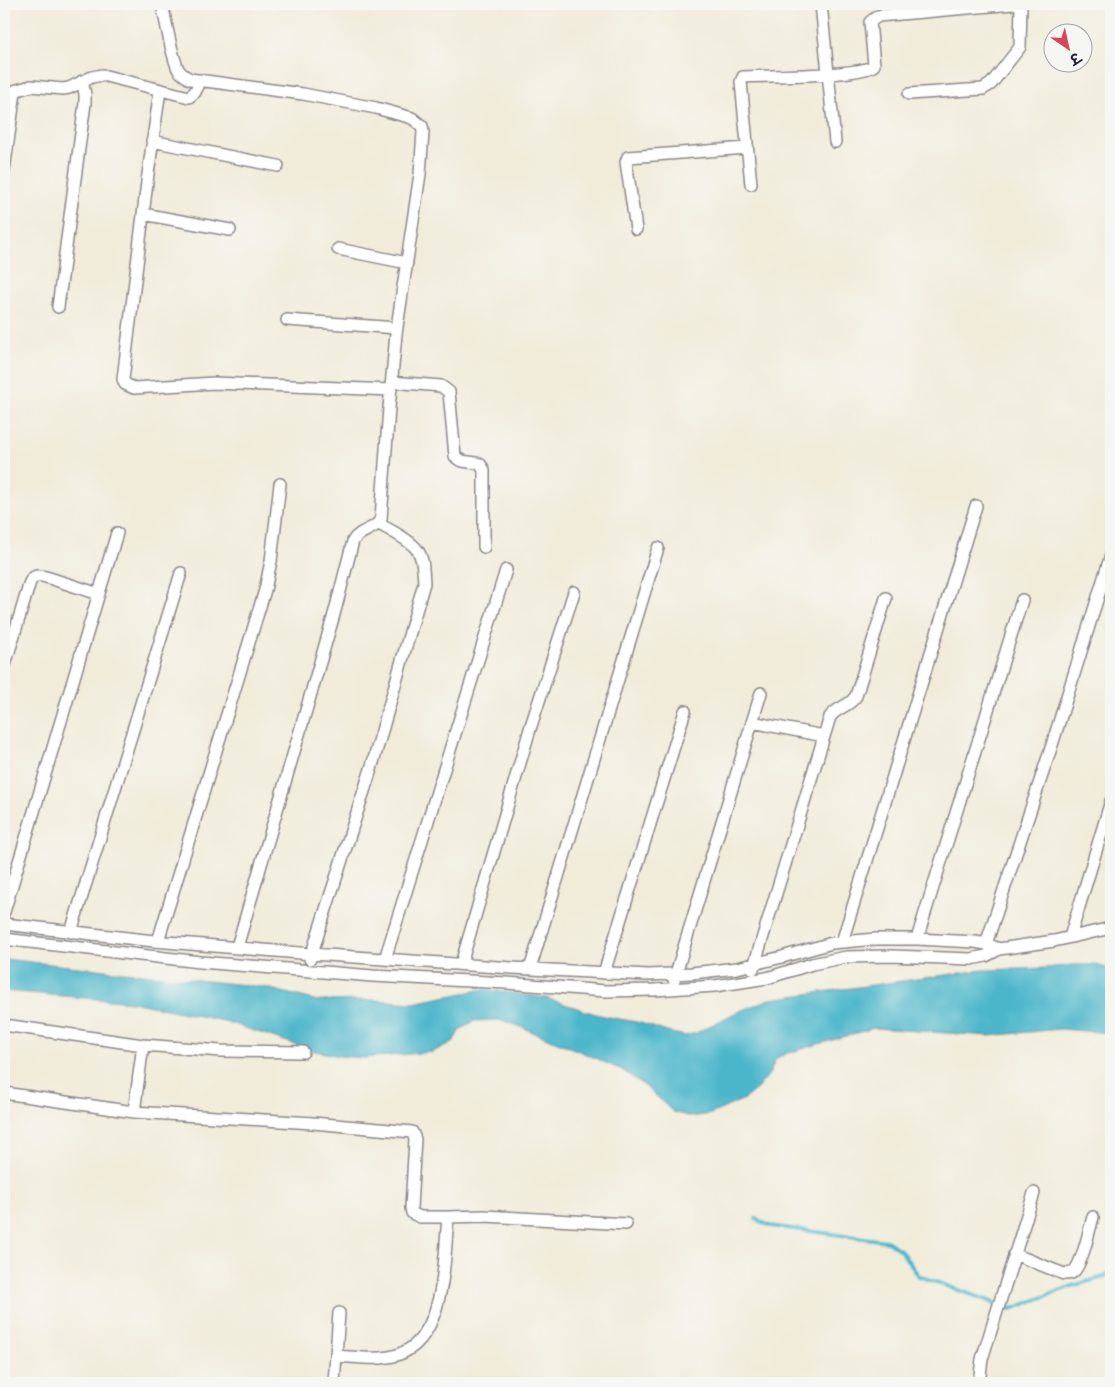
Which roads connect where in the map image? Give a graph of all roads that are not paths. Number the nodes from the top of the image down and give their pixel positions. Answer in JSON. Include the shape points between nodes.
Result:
{"nodes":[{"id":1,"x":162,"y":4,"type":"edge"},
{"id":2,"x":821,"y":4,"type":"edge"},
{"id":3,"x":1013,"y":4,"type":"edge"},
{"id":4,"x":1021,"y":4,"type":"edge"},
{"id":5,"x":828,"y":74,"type":"junction"},
{"id":6,"x":202,"y":80,"type":"junction"},
{"id":7,"x":82,"y":81,"type":"junction"},
{"id":8,"x":160,"y":90,"type":"junction"},
{"id":9,"x":9,"y":93,"type":"edge"},
{"id":10,"x":909,"y":94,"type":"dead end"},
{"id":11,"x":152,"y":141,"type":"junction"},
{"id":12,"x":835,"y":142,"type":"dead end"},
{"id":13,"x":747,"y":148,"type":"junction"},
{"id":14,"x":278,"y":166,"type":"dead end"},
{"id":15,"x":4,"y":170,"type":"edge"},
{"id":16,"x":751,"y":184,"type":"dead end"},
{"id":17,"x":143,"y":214,"type":"junction"},
{"id":18,"x":636,"y":229,"type":"dead end"},
{"id":19,"x":230,"y":230,"type":"dead end"},
{"id":20,"x":338,"y":249,"type":"dead end"},
{"id":21,"x":407,"y":262,"type":"junction"},
{"id":22,"x":58,"y":307,"type":"dead end"},
{"id":23,"x":287,"y":320,"type":"dead end"},
{"id":24,"x":397,"y":328,"type":"junction"},
{"id":25,"x":391,"y":386,"type":"junction"},
{"id":26,"x":280,"y":484,"type":"dead end"},
{"id":27,"x":976,"y":506,"type":"dead end"},
{"id":28,"x":379,"y":524,"type":"junction"},
{"id":29,"x":117,"y":533,"type":"dead end"},
{"id":30,"x":484,"y":547,"type":"dead end"},
{"id":31,"x":658,"y":548,"type":"dead end"},
{"id":32,"x":1111,"y":555,"type":"edge"},
{"id":33,"x":506,"y":570,"type":"dead end"},
{"id":34,"x":181,"y":573,"type":"dead end"},
{"id":35,"x":574,"y":592,"type":"dead end"},
{"id":36,"x":99,"y":594,"type":"junction"},
{"id":37,"x":886,"y":598,"type":"dead end"},
{"id":38,"x":1022,"y":600,"type":"dead end"},
{"id":39,"x":4,"y":668,"type":"edge"},
{"id":40,"x":761,"y":693,"type":"dead end"},
{"id":41,"x":685,"y":711,"type":"dead end"},
{"id":42,"x":752,"y":722,"type":"junction"},
{"id":43,"x":824,"y":736,"type":"junction"},
{"id":44,"x":1111,"y":801,"type":"edge"},
{"id":45,"x":4,"y":912,"type":"edge"},
{"id":46,"x":4,"y":924,"type":"edge"},
{"id":47,"x":1111,"y":928,"type":"edge"},
{"id":48,"x":71,"y":932,"type":"junction"},
{"id":49,"x":1070,"y":938,"type":"junction"},
{"id":50,"x":4,"y":939,"type":"edge"},
{"id":51,"x":917,"y":939,"type":"junction"},
{"id":52,"x":158,"y":941,"type":"junction"},
{"id":53,"x":842,"y":942,"type":"junction"},
{"id":54,"x":986,"y":944,"type":"junction"},
{"id":55,"x":237,"y":947,"type":"junction"},
{"id":56,"x":999,"y":950,"type":"junction"},
{"id":57,"x":312,"y":954,"type":"junction"},
{"id":58,"x":385,"y":959,"type":"junction"},
{"id":59,"x":461,"y":964,"type":"junction"},
{"id":60,"x":755,"y":964,"type":"junction"},
{"id":61,"x":530,"y":969,"type":"junction"},
{"id":62,"x":307,"y":970,"type":"junction"},
{"id":63,"x":604,"y":973,"type":"junction"},
{"id":64,"x":676,"y":974,"type":"junction"},
{"id":65,"x":750,"y":981,"type":"junction"},
{"id":66,"x":672,"y":989,"type":"junction"},
{"id":67,"x":4,"y":1024,"type":"edge"},
{"id":68,"x":144,"y":1045,"type":"junction"},
{"id":69,"x":303,"y":1052,"type":"dead end"},
{"id":70,"x":4,"y":1092,"type":"edge"},
{"id":71,"x":134,"y":1112,"type":"junction"},
{"id":72,"x":1034,"y":1194,"type":"dead end"},
{"id":73,"x":448,"y":1217,"type":"junction"},
{"id":74,"x":1093,"y":1217,"type":"dead end"},
{"id":75,"x":626,"y":1224,"type":"dead end"},
{"id":76,"x":1014,"y":1254,"type":"junction"},
{"id":77,"x":339,"y":1313,"type":"dead end"},
{"id":78,"x":336,"y":1356,"type":"junction"},
{"id":79,"x":334,"y":1383,"type":"edge"},
{"id":80,"x":979,"y":1383,"type":"edge"}],
"edges":[{"from":1,"to":6,"type":"street","via":[[178,69],[190,79]]},
{"from":2,"to":5,"type":"street"},
{"from":3,"to":5,"type":"street","via":[[878,16],[870,22],[872,68]]},
{"from":4,"to":10,"type":"street","via":[[1020,47],[992,84],[983,89]]},
{"from":5,"to":12,"type":"street"},
{"from":5,"to":13,"type":"street","via":[[743,77]]},
{"from":6,"to":8,"type":"street","via":[[196,92],[189,97]]},
{"from":6,"to":21,"type":"street","via":[[376,108],[417,121],[422,126],[423,142]]},
{"from":7,"to":8,"type":"street","via":[[102,75]]},
{"from":7,"to":9,"type":"street","via":[[62,89],[37,86]]},
{"from":7,"to":22,"type":"street","via":[[85,103]]},
{"from":8,"to":11,"type":"street"},
{"from":9,"to":15,"type":"street"},
{"from":11,"to":14,"type":"street"},
{"from":11,"to":17,"type":"street"},
{"from":13,"to":16,"type":"street"},
{"from":13,"to":18,"type":"street","via":[[628,157],[626,162]]},
{"from":17,"to":19,"type":"street"},
{"from":17,"to":25,"type":"street","via":[[123,378],[125,384],[134,388],[214,384]]},
{"from":20,"to":21,"type":"street"},
{"from":21,"to":24,"type":"street"},
{"from":23,"to":24,"type":"street"},
{"from":24,"to":25,"type":"street"},
{"from":25,"to":28,"type":"street","via":[[383,512]]},
{"from":25,"to":30,"type":"street","via":[[441,386],[449,392],[455,456],[457,460],[480,464],[484,470]]},
{"from":26,"to":52,"type":"street","via":[[265,590]]},
{"from":27,"to":53,"type":"street"},
{"from":28,"to":55,"type":"street","via":[[360,533],[353,541]]},
{"from":28,"to":57,"type":"street","via":[[418,551],[424,583],[372,766]]},
{"from":29,"to":36,"type":"street"},
{"from":31,"to":61,"type":"street"},
{"from":32,"to":54,"type":"street"},
{"from":33,"to":58,"type":"street"},
{"from":34,"to":48,"type":"street"},
{"from":35,"to":59,"type":"street","via":[[527,738]]},
{"from":36,"to":39,"type":"street","via":[[46,576],[33,577]]},
{"from":36,"to":45,"type":"street"},
{"from":37,"to":43,"type":"street","via":[[856,696],[852,702],[832,713]]},
{"from":38,"to":51,"type":"street"},
{"from":40,"to":42,"type":"street"},
{"from":41,"to":63,"type":"street"},
{"from":42,"to":43,"type":"street"},
{"from":42,"to":64,"type":"street"},
{"from":43,"to":60,"type":"street"},
{"from":44,"to":49,"type":"street"},
{"from":46,"to":48,"type":"street"},
{"from":47,"to":49,"type":"street"},
{"from":48,"to":52,"type":"street"},
{"from":49,"to":56,"type":"street"},
{"from":50,"to":62,"type":"street","via":[[200,962]]},
{"from":51,"to":53,"type":"street"},
{"from":51,"to":54,"type":"street"},
{"from":52,"to":55,"type":"street"},
{"from":53,"to":60,"type":"street"},
{"from":54,"to":56,"type":"street"},
{"from":55,"to":57,"type":"street"},
{"from":56,"to":65,"type":"street","via":[[971,959],[846,958]]},
{"from":57,"to":58,"type":"street"},
{"from":57,"to":62,"type":"street"},
{"from":58,"to":59,"type":"street"},
{"from":59,"to":61,"type":"street"},
{"from":60,"to":64,"type":"street"},
{"from":60,"to":65,"type":"street"},
{"from":61,"to":63,"type":"street"},
{"from":62,"to":66,"type":"street","via":[[605,991]]},
{"from":63,"to":64,"type":"street"},
{"from":64,"to":66,"type":"street"},
{"from":65,"to":66,"type":"street"},
{"from":67,"to":68,"type":"street"},
{"from":68,"to":69,"type":"street"},
{"from":68,"to":71,"type":"street"},
{"from":70,"to":71,"type":"street"},
{"from":71,"to":73,"type":"street","via":[[412,1132],[415,1139],[412,1213],[420,1217]]},
{"from":72,"to":76,"type":"street"},
{"from":73,"to":75,"type":"street"},
{"from":73,"to":78,"type":"street","via":[[437,1308],[419,1342],[395,1356]]},
{"from":74,"to":76,"type":"street","via":[[1079,1261],[1070,1274]]},
{"from":76,"to":80,"type":"street","via":[[982,1359]]},
{"from":77,"to":78,"type":"street"},
{"from":78,"to":79,"type":"street"}]}
